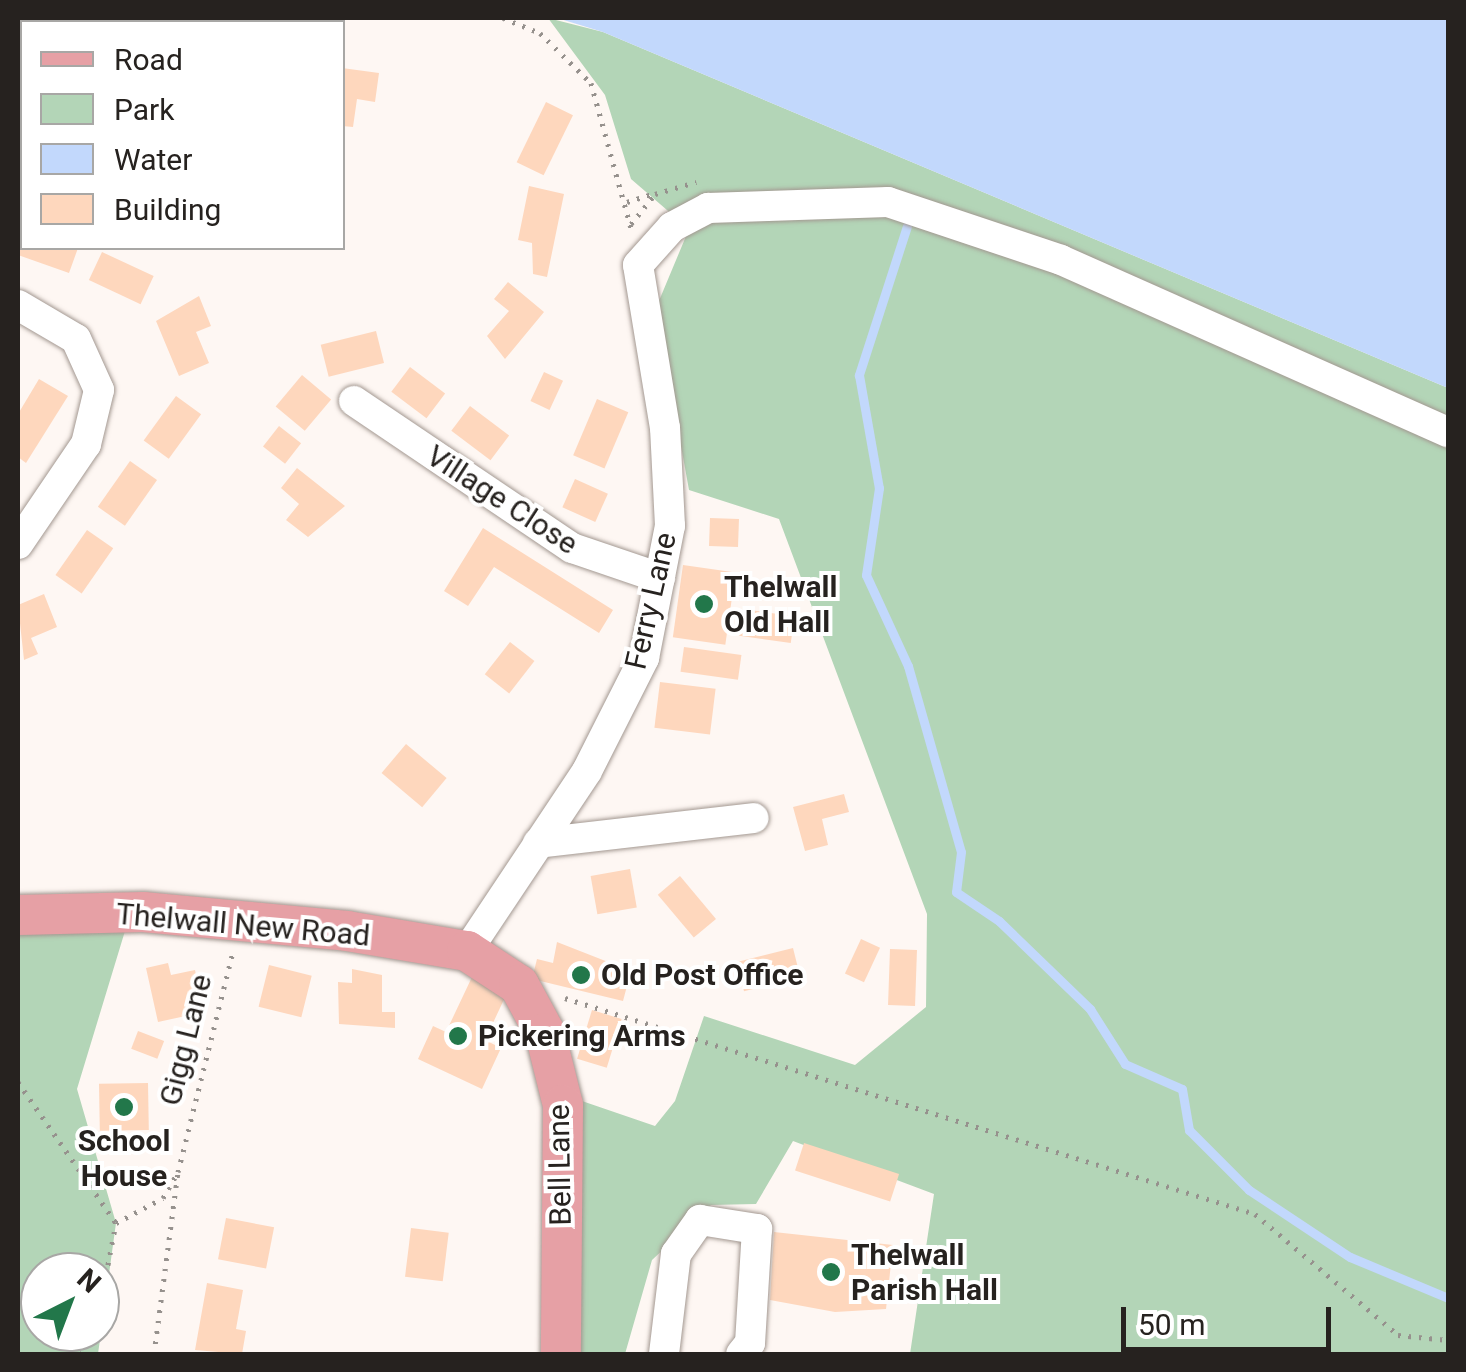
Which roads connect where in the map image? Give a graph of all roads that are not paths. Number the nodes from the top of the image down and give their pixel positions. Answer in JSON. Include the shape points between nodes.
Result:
{"nodes":[{"id":1,"x":18,"y":304,"type":"edge"},
{"id":2,"x":354,"y":402,"type":"dead end"},
{"id":3,"x":1448,"y":432,"type":"edge"},
{"id":4,"x":18,"y":544,"type":"edge"},
{"id":5,"x":660,"y":578,"type":"junction"},
{"id":6,"x":754,"y":818,"type":"dead end"},
{"id":7,"x":538,"y":843,"type":"junction"},
{"id":8,"x":18,"y":915,"type":"edge"},
{"id":9,"x":467,"y":952,"type":"junction"},
{"id":10,"x":560,"y":1354,"type":"edge"},
{"id":11,"x":664,"y":1354,"type":"edge"},
{"id":12,"x":740,"y":1354,"type":"edge"}],
"edges":[{"from":1,"to":4,"type":"street","via":[[76,339],[99,390],[86,444]]},
{"from":2,"to":5,"type":"street","name":"Village Close","via":[[572,548]]},
{"from":3,"to":5,"type":"street","name":"Ferry Lane","via":[[1061,260],[888,202],[708,208],[672,226],[638,265],[666,428],[670,526]]},
{"from":5,"to":7,"type":"street","name":"Ferry Lane","via":[[644,658],[586,771]]},
{"from":6,"to":7,"type":"street"},
{"from":7,"to":9,"type":"street","name":"Ferry Lane"},
{"from":8,"to":9,"type":"main road","name":"Thelwall New Road","via":[[143,912]]},
{"from":9,"to":10,"type":"main road","name":"Bell Lane","via":[[519,985],[545,1033],[562,1105]]},
{"from":11,"to":12,"type":"street","via":[[676,1254],[700,1220],[757,1229],[750,1343]]}]}
